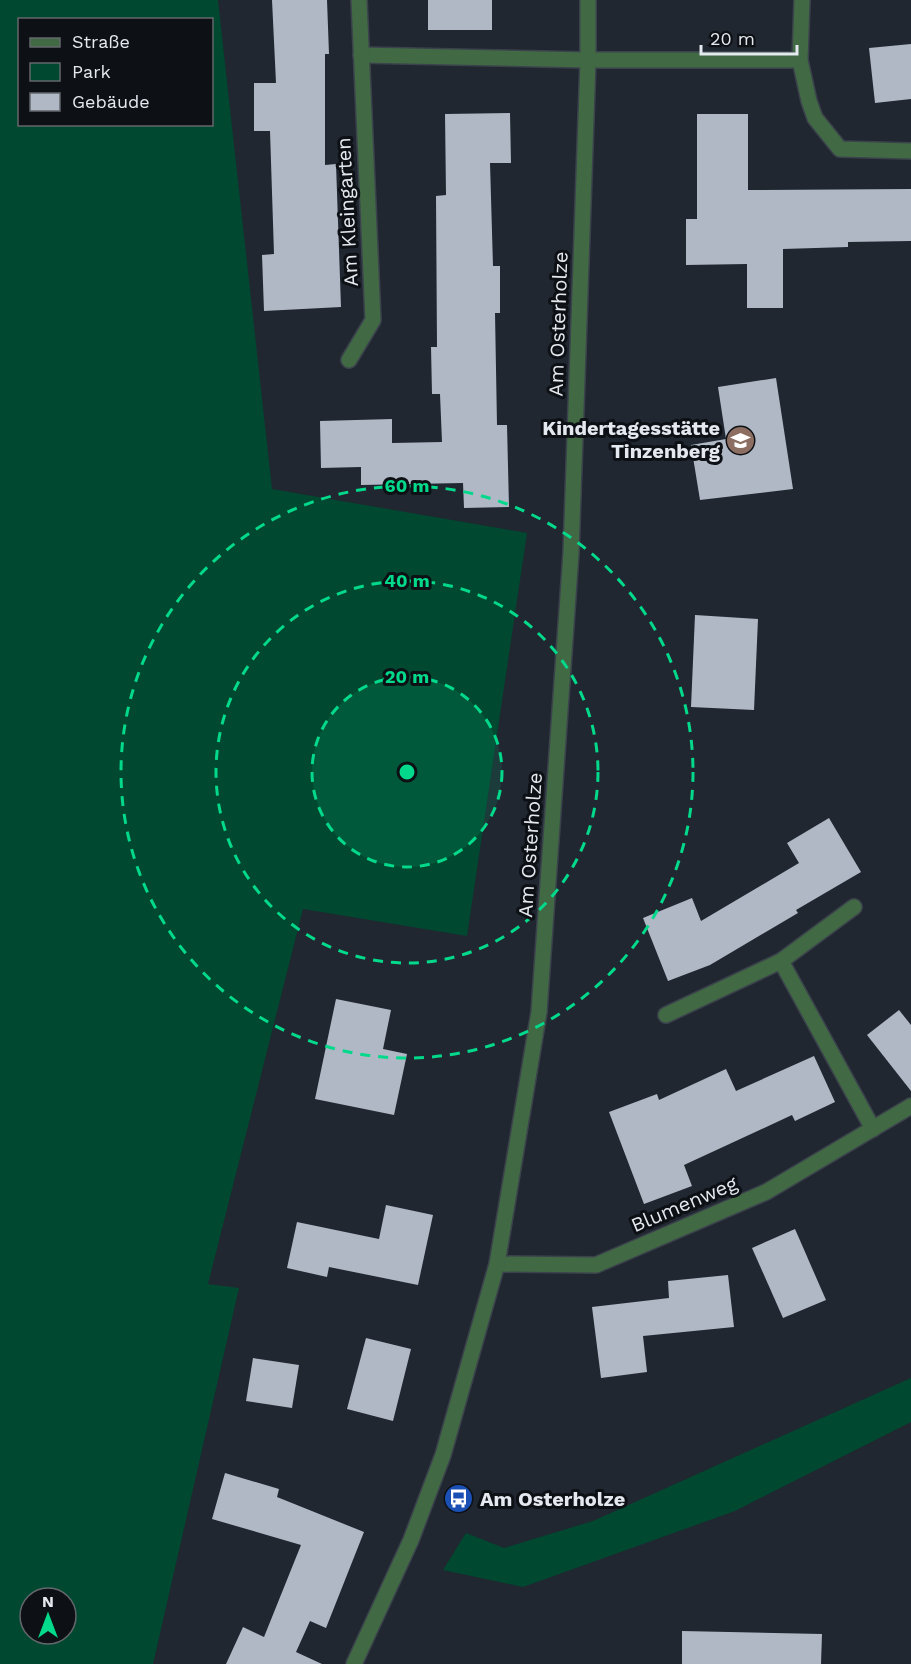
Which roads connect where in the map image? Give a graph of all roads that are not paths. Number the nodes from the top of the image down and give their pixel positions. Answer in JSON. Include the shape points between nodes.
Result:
{"nodes":[{"id":1,"x":359,"y":0,"type":"edge"},
{"id":2,"x":588,"y":0,"type":"edge"},
{"id":3,"x":802,"y":0,"type":"edge"},
{"id":4,"x":361,"y":55,"type":"junction"},
{"id":5,"x":588,"y":60,"type":"junction"},
{"id":6,"x":800,"y":60,"type":"junction"},
{"id":7,"x":911,"y":151,"type":"edge"},
{"id":8,"x":349,"y":360,"type":"dead end"},
{"id":9,"x":854,"y":907,"type":"dead end"},
{"id":10,"x":781,"y":961,"type":"junction"},
{"id":11,"x":666,"y":1015,"type":"dead end"},
{"id":12,"x":911,"y":1106,"type":"edge"},
{"id":13,"x":873,"y":1129,"type":"junction"},
{"id":14,"x":497,"y":1264,"type":"junction"},
{"id":15,"x":354,"y":1664,"type":"edge"}],
"edges":[{"from":1,"to":4,"type":"street","name":"Am Kleingarten"},
{"from":2,"to":5,"type":"street","name":"Am Osterholze"},
{"from":3,"to":6,"type":"street"},
{"from":4,"to":5,"type":"street"},
{"from":4,"to":8,"type":"street","name":"Am Kleingarten","via":[[373,320]]},
{"from":5,"to":6,"type":"street"},
{"from":5,"to":14,"type":"street","name":"Am Osterholze","via":[[571,554],[540,1000]]},
{"from":6,"to":7,"type":"street","via":[[815,118],[840,149]]},
{"from":9,"to":10,"type":"street"},
{"from":10,"to":11,"type":"street"},
{"from":10,"to":13,"type":"street"},
{"from":12,"to":13,"type":"street","name":"Blumenweg"},
{"from":13,"to":14,"type":"street","name":"Blumenweg","via":[[765,1192],[596,1264]]},
{"from":14,"to":15,"type":"street","name":"Am Osterholze","via":[[443,1455],[411,1540]]}]}
